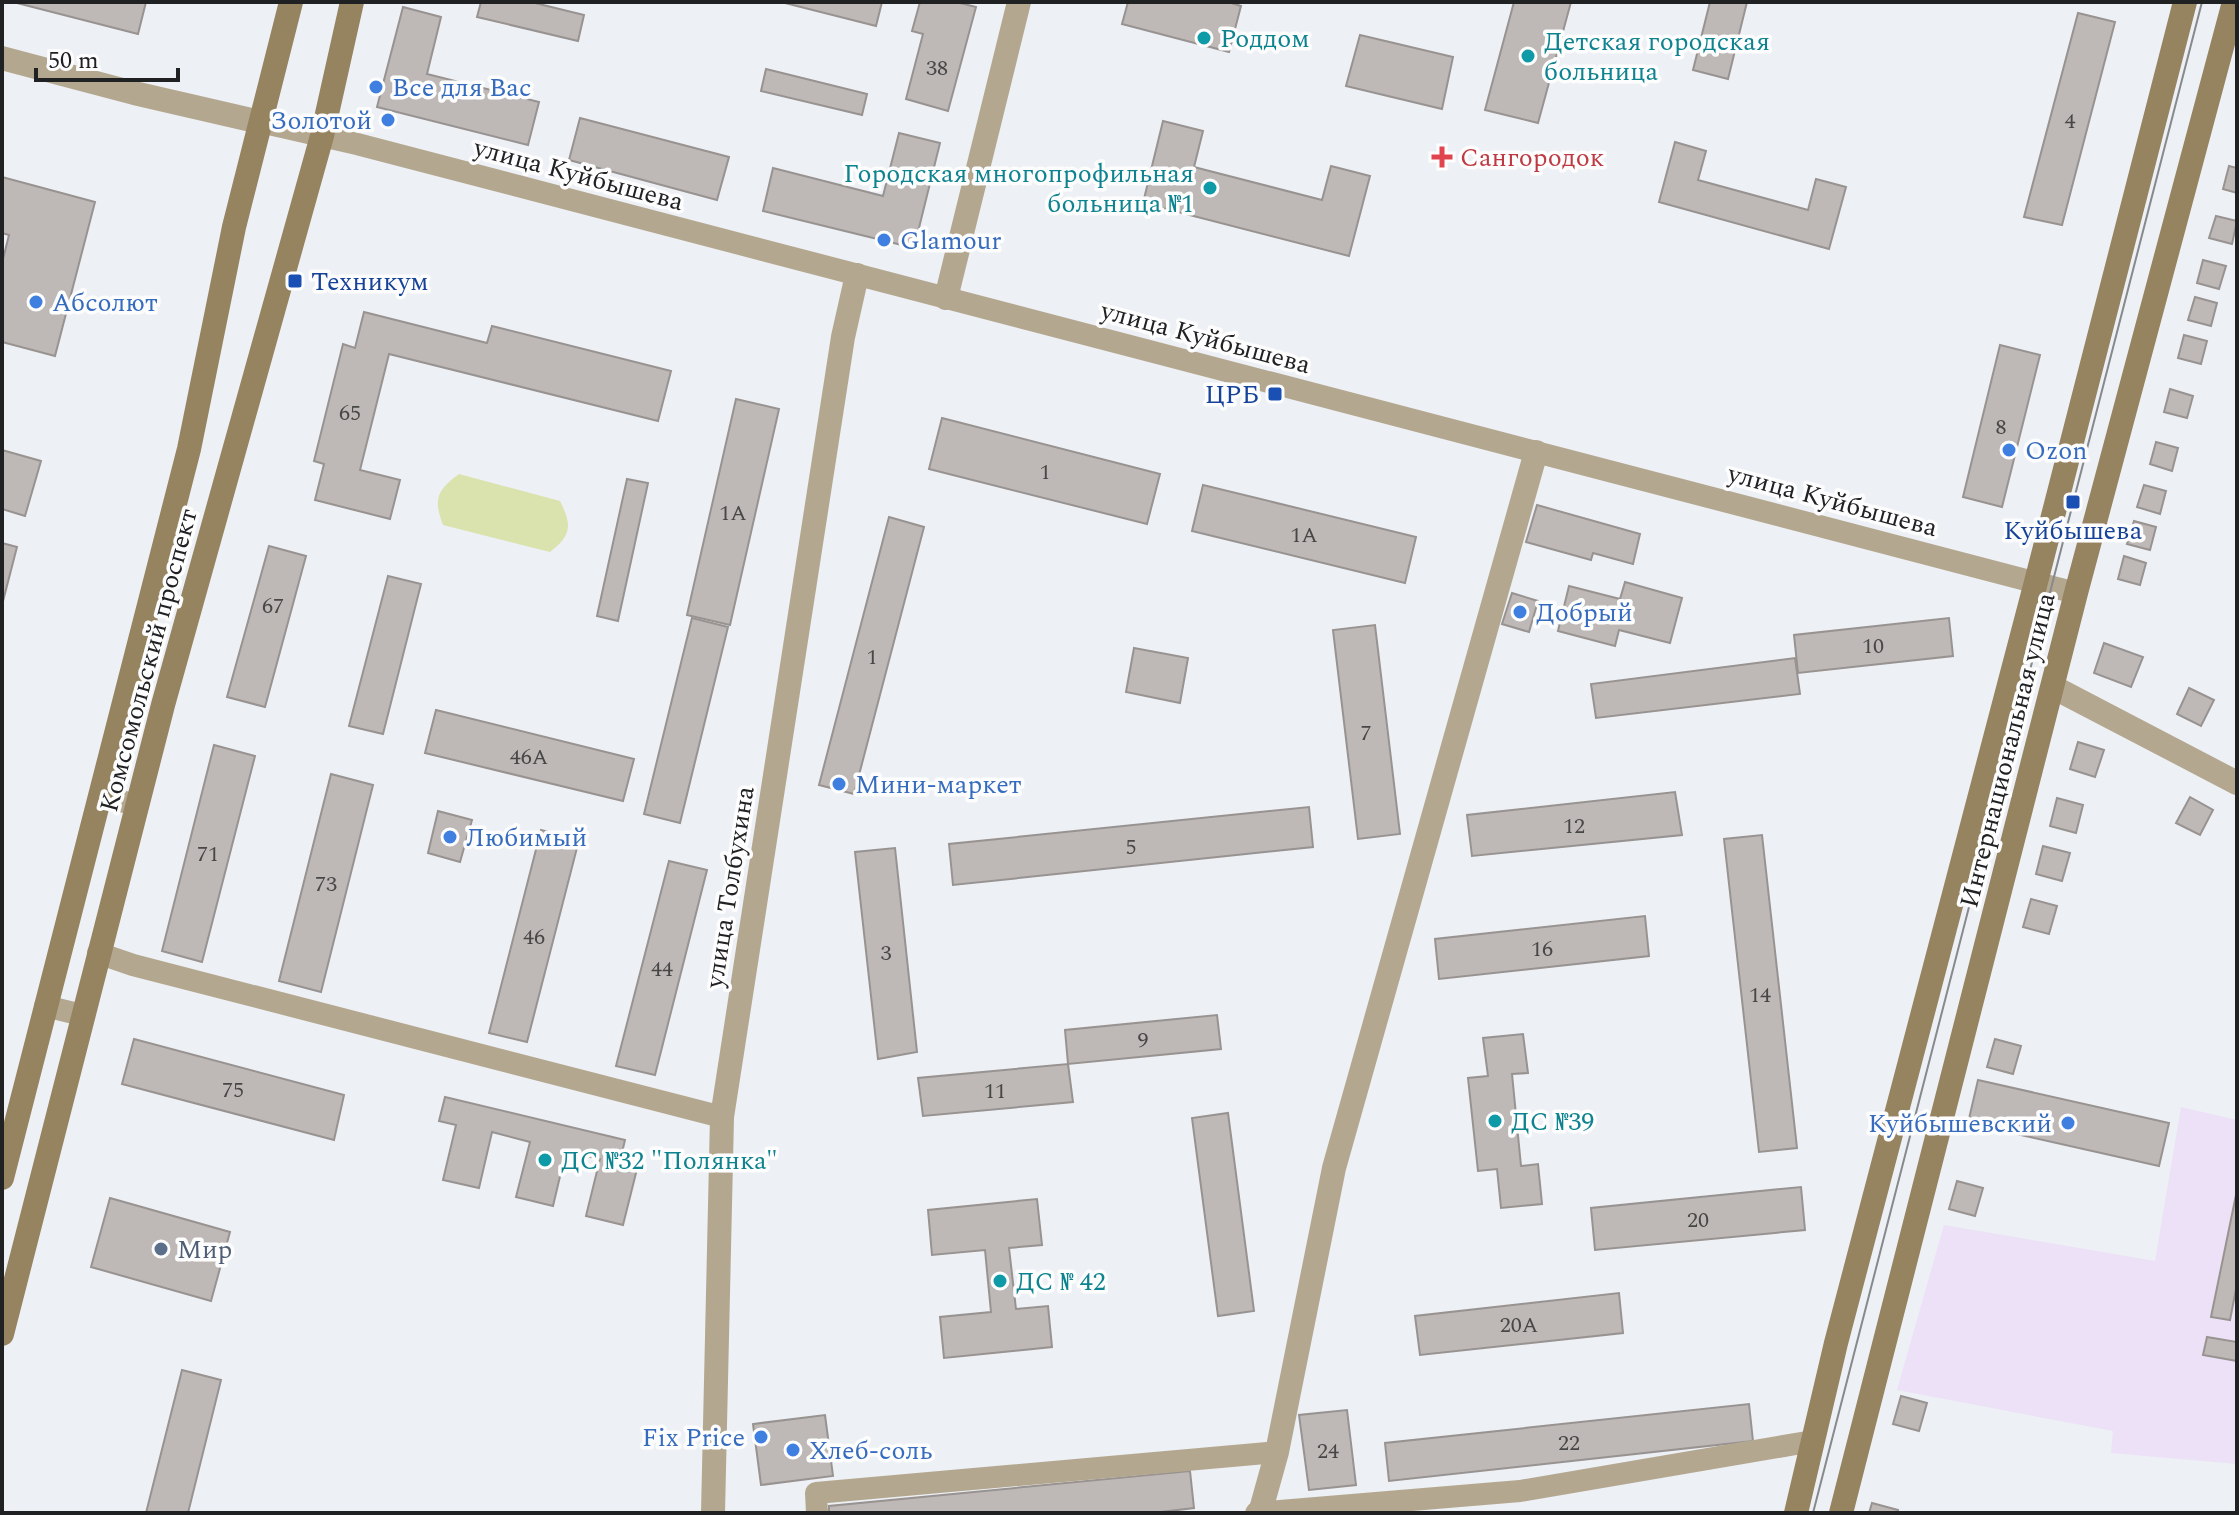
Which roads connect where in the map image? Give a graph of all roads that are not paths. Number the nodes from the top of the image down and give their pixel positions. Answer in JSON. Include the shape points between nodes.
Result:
{"nodes":[{"id":1,"x":291,"y":2,"type":"edge"},
{"id":2,"x":352,"y":2,"type":"edge"},
{"id":3,"x":1019,"y":2,"type":"edge"},
{"id":4,"x":2185,"y":2,"type":"edge"},
{"id":5,"x":2234,"y":2,"type":"edge"},
{"id":6,"x":2,"y":58,"type":"edge"},
{"id":7,"x":260,"y":122,"type":"junction"},
{"id":8,"x":322,"y":136,"type":"junction"},
{"id":9,"x":857,"y":275,"type":"junction"},
{"id":10,"x":946,"y":298,"type":"junction"},
{"id":11,"x":1536,"y":452,"type":"junction"},
{"id":12,"x":2036,"y":582,"type":"junction"},
{"id":13,"x":2076,"y":593,"type":"junction"},
{"id":14,"x":2053,"y":687,"type":"junction"},
{"id":15,"x":2237,"y":783,"type":"edge"},
{"id":16,"x":100,"y":796,"type":"junction"},
{"id":17,"x":137,"y":805,"type":"junction"},
{"id":18,"x":98,"y":953,"type":"junction"},
{"id":19,"x":45,"y":1006,"type":"junction"},
{"id":20,"x":82,"y":1015,"type":"junction"},
{"id":21,"x":722,"y":1117,"type":"junction"},
{"id":22,"x":2,"y":1178,"type":"edge"},
{"id":23,"x":2,"y":1334,"type":"edge"},
{"id":24,"x":1813,"y":1441,"type":"junction"},
{"id":25,"x":1277,"y":1452,"type":"junction"},
{"id":26,"x":1521,"y":1502,"type":"edge"},
{"id":27,"x":713,"y":1513,"type":"edge"},
{"id":28,"x":817,"y":1513,"type":"edge"},
{"id":29,"x":1259,"y":1513,"type":"edge"},
{"id":30,"x":1796,"y":1513,"type":"edge"},
{"id":31,"x":1841,"y":1513,"type":"edge"}],
"edges":[{"from":1,"to":7,"type":"main road","name":"Комсомольский проспект"},
{"from":2,"to":8,"type":"main road","name":"Комсомольский проспект"},
{"from":3,"to":10,"type":"street"},
{"from":4,"to":12,"type":"main road","name":"Интернациональная улица"},
{"from":5,"to":13,"type":"main road","name":"Интернациональная улица"},
{"from":6,"to":7,"type":"street"},
{"from":7,"to":8,"type":"street"},
{"from":7,"to":16,"type":"main road","name":"Комсомольский проспект","via":[[189,449]]},
{"from":8,"to":9,"type":"street","name":"улица Куйбышева"},
{"from":8,"to":17,"type":"main road","name":"Комсомольский проспект"},
{"from":9,"to":10,"type":"street","name":"улица Куйбышева"},
{"from":9,"to":21,"type":"street","name":"улица Толбухина","via":[[840,352]]},
{"from":10,"to":11,"type":"street","name":"улица Куйбышева"},
{"from":11,"to":12,"type":"street","name":"улица Куйбышева"},
{"from":11,"to":25,"type":"street","via":[[1334,1168]]},
{"from":12,"to":13,"type":"street","name":"улица Куйбышева"},
{"from":12,"to":24,"type":"main road","name":"Интернациональная улица"},
{"from":13,"to":14,"type":"main road","name":"Интернациональная улица"},
{"from":14,"to":15,"type":"street"},
{"from":14,"to":31,"type":"main road","name":"Интернациональная улица"},
{"from":16,"to":17,"type":"street"},
{"from":16,"to":19,"type":"main road","name":"Комсомольский проспект"},
{"from":17,"to":18,"type":"main road","name":"Комсомольский проспект"},
{"from":18,"to":20,"type":"main road","name":"Комсомольский проспект"},
{"from":18,"to":21,"type":"street"},
{"from":19,"to":20,"type":"street"},
{"from":19,"to":22,"type":"main road","name":"Комсомольский проспект"},
{"from":20,"to":23,"type":"main road","name":"Комсомольский проспект"},
{"from":21,"to":27,"type":"street","name":"улица Толбухина"},
{"from":24,"to":26,"type":"street"},
{"from":24,"to":30,"type":"main road","name":"Интернациональная улица"},
{"from":25,"to":28,"type":"street","via":[[816,1493]]},
{"from":25,"to":29,"type":"street"},
{"from":26,"to":29,"type":"street"}]}
